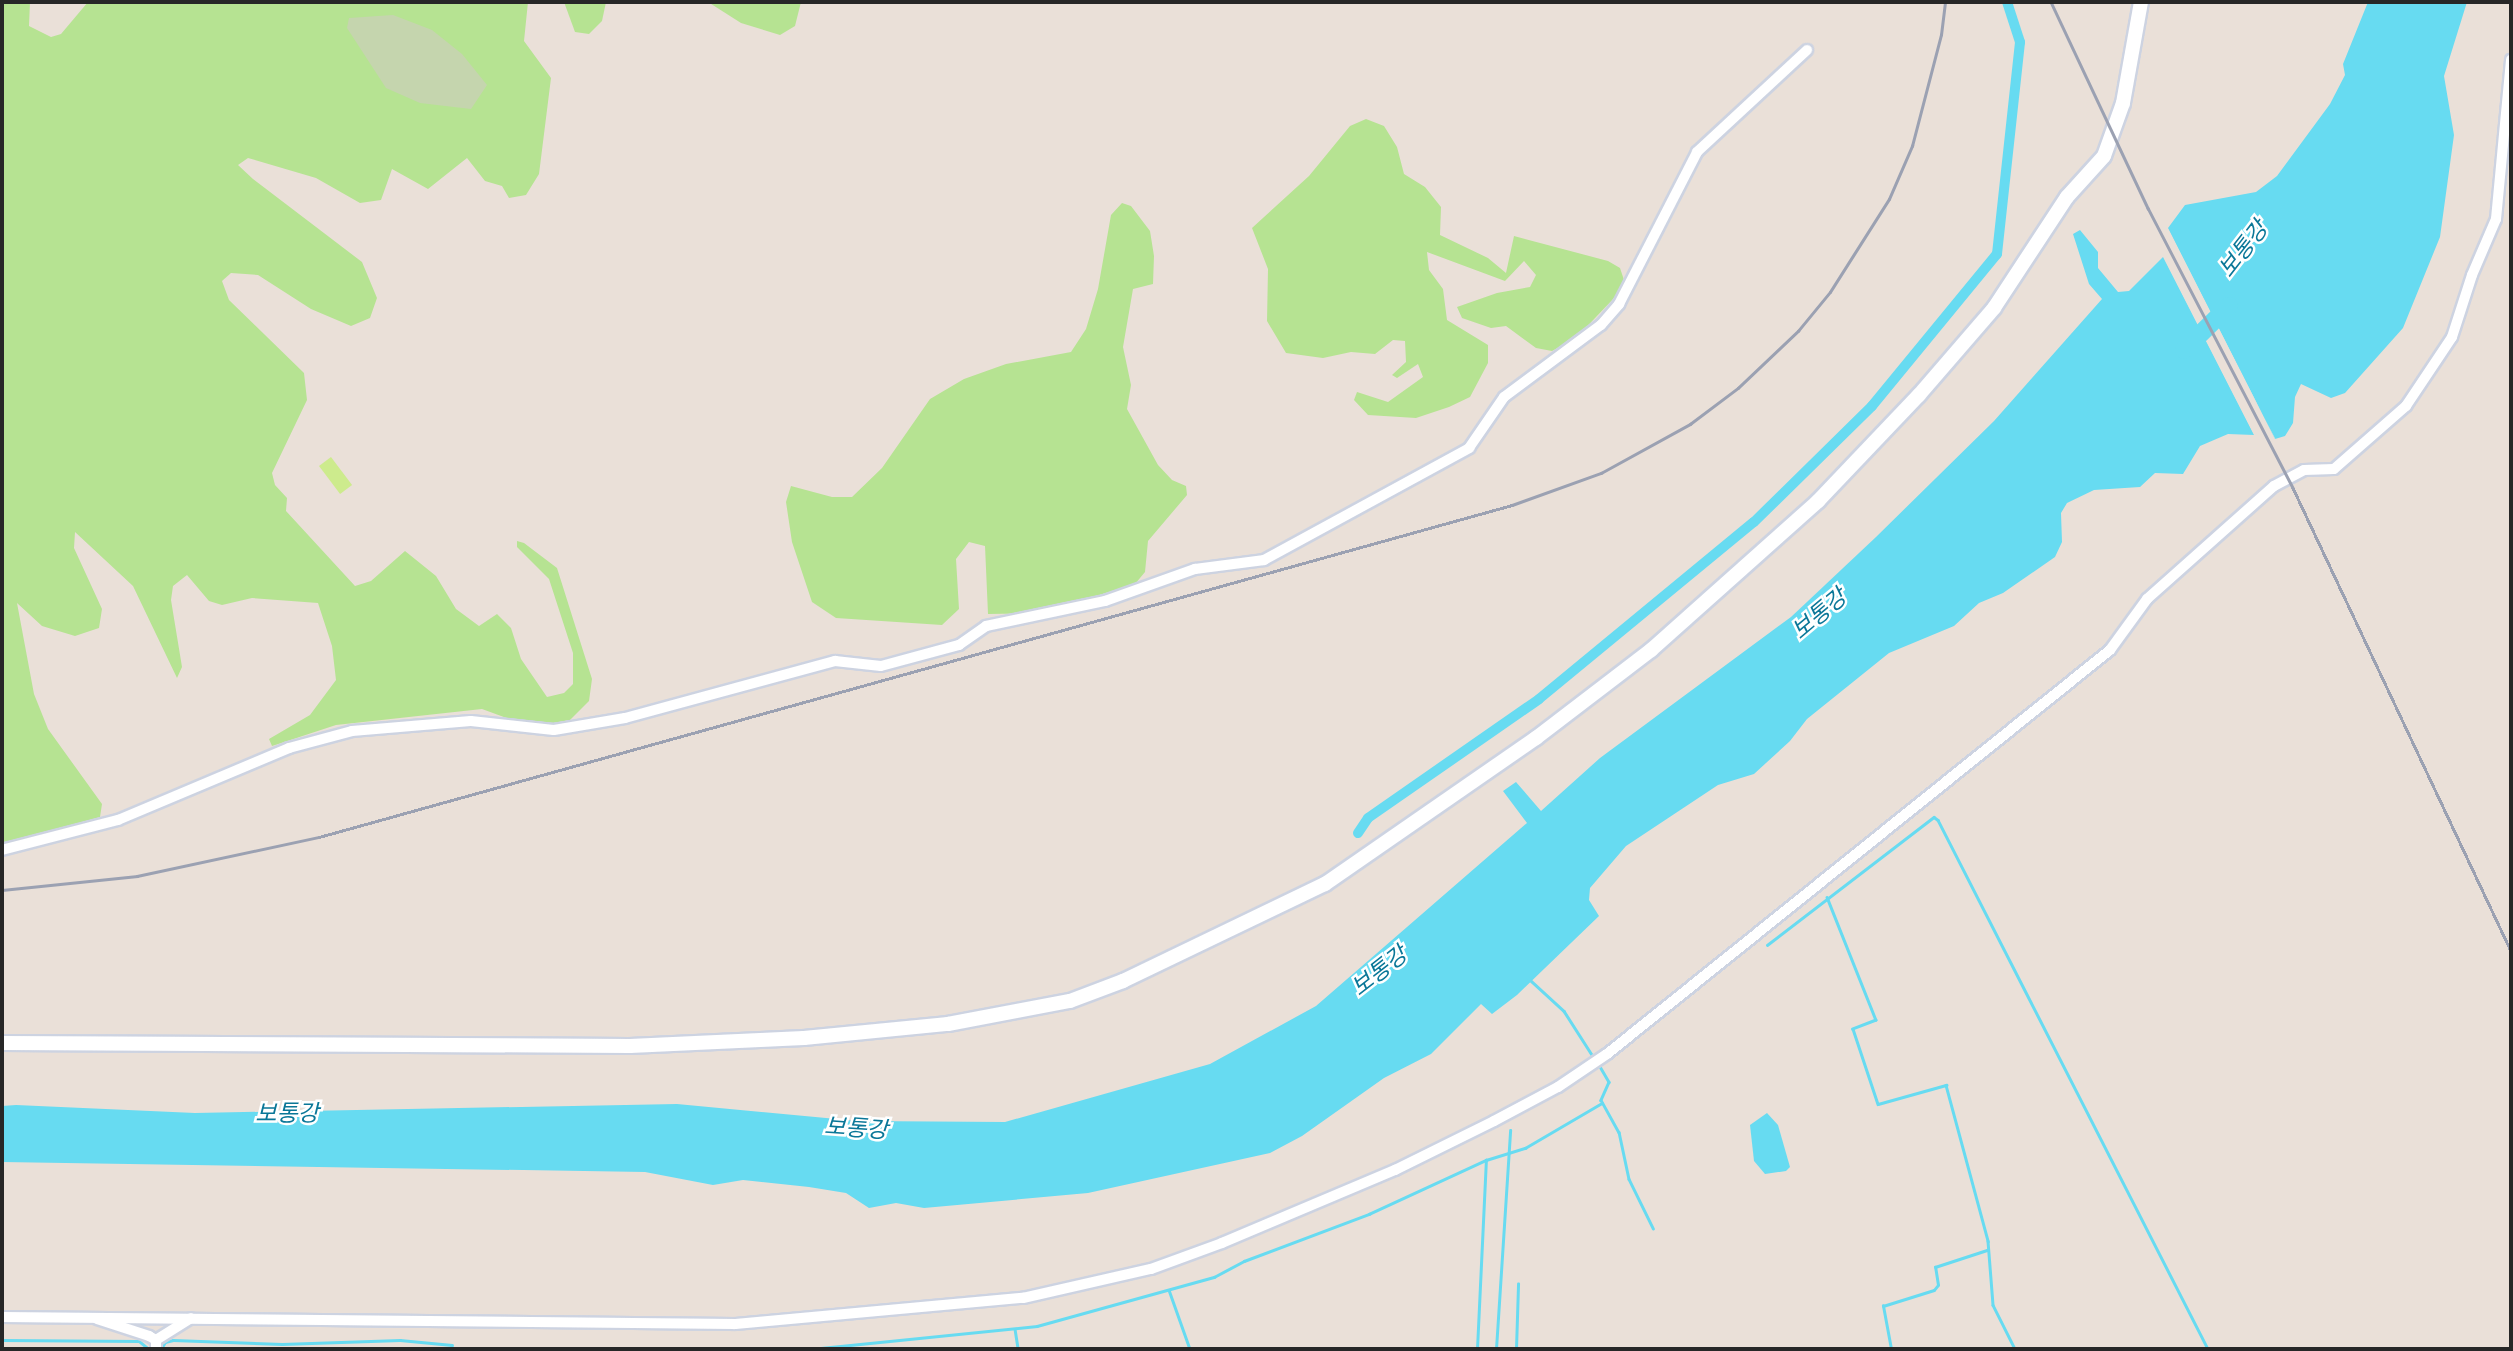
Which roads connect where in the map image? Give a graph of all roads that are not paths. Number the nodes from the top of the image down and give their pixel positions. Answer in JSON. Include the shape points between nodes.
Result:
{"nodes":[{"id":1,"x":2141,"y":2,"type":"edge"},
{"id":2,"x":1807,"y":50,"type":"dead end"},
{"id":3,"x":2511,"y":60,"type":"edge"},
{"id":4,"x":2,"y":850,"type":"edge"},
{"id":5,"x":2,"y":1043,"type":"edge"},
{"id":6,"x":195,"y":1316,"type":"junction"},
{"id":7,"x":2,"y":1317,"type":"edge"},
{"id":8,"x":90,"y":1317,"type":"junction"},
{"id":9,"x":156,"y":1345,"type":"edge"}],
"edges":[{"from":1,"to":5,"type":"main road","via":[[2123,103],[2104,156],[2067,197],[1994,308],[1919,395],[1818,501],[1651,650],[1536,738],[1325,884],[1123,981],[1070,1001],[907,1029],[630,1046]]},
{"from":2,"to":4,"type":"street","via":[[1698,152],[1623,295],[1601,325],[1504,397],[1469,448],[1264,560],[1195,569],[1105,601],[986,626],[959,645],[881,666],[835,661],[625,718],[554,730],[471,721],[352,731],[289,748],[118,820]]},
{"from":3,"to":6,"type":"street","via":[[2496,219],[2452,337],[2406,406],[2334,469],[2304,470],[2274,486],[2147,598],[2110,650],[1607,1054],[1558,1087],[1395,1170],[1222,1243],[1151,1269],[1023,1298],[735,1324]]},
{"from":6,"to":8,"type":"street"},
{"from":6,"to":9,"type":"street"},
{"from":7,"to":8,"type":"street"},
{"from":8,"to":9,"type":"street"}]}
